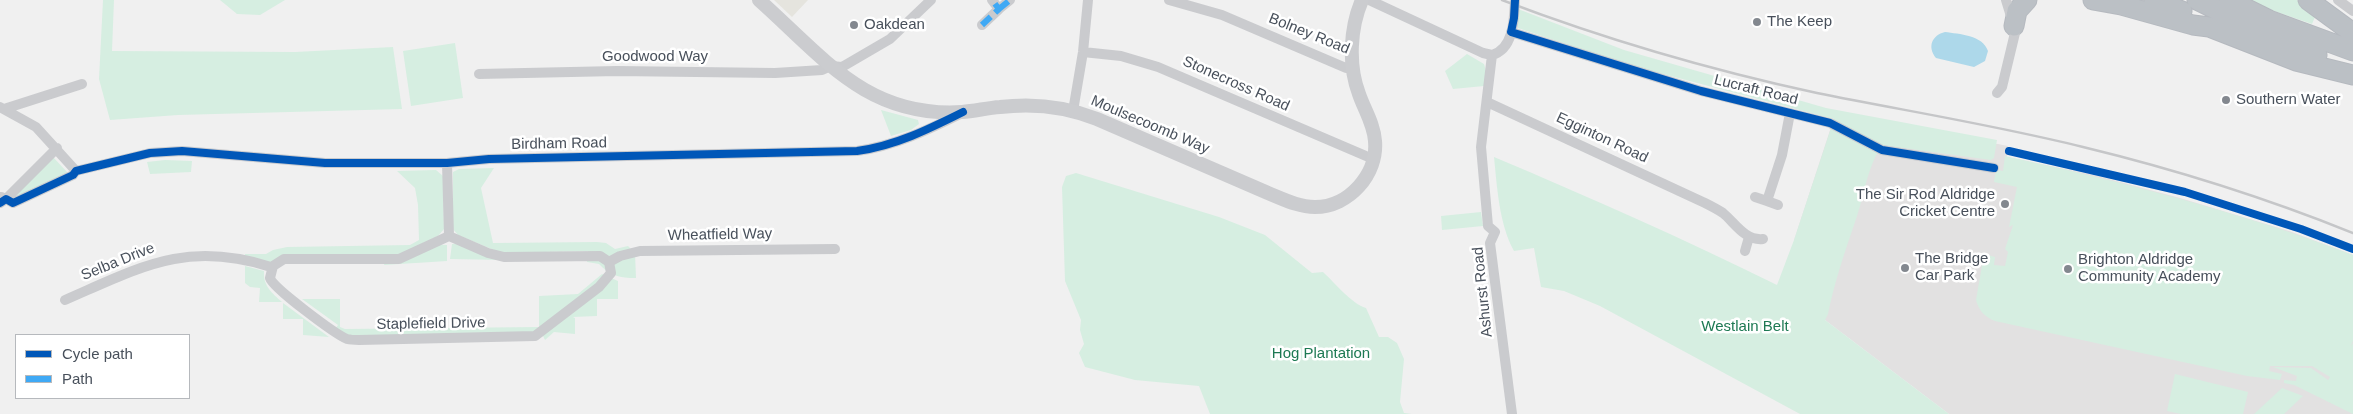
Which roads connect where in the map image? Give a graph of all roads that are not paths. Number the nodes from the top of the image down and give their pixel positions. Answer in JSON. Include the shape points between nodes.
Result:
{"nodes":[{"id":1,"x":759,"y":0,"type":"edge"},
{"id":2,"x":931,"y":0,"type":"edge"},
{"id":3,"x":992,"y":0,"type":"edge"},
{"id":4,"x":1010,"y":0,"type":"edge"},
{"id":5,"x":1088,"y":0,"type":"edge"},
{"id":6,"x":1169,"y":0,"type":"edge"},
{"id":7,"x":1362,"y":0,"type":"edge"},
{"id":8,"x":1368,"y":0,"type":"edge"},
{"id":9,"x":1514,"y":0,"type":"edge"},
{"id":10,"x":2006,"y":0,"type":"edge"},
{"id":11,"x":2027,"y":0,"type":"edge"},
{"id":12,"x":2093,"y":0,"type":"edge"},
{"id":13,"x":2154,"y":0,"type":"edge"},
{"id":14,"x":2197,"y":0,"type":"edge"},
{"id":15,"x":2229,"y":0,"type":"edge"},
{"id":16,"x":2308,"y":0,"type":"edge"},
{"id":17,"x":2338,"y":0,"type":"edge"},
{"id":18,"x":1000,"y":9,"type":"junction"},
{"id":19,"x":2353,"y":11,"type":"edge"},
{"id":20,"x":982,"y":25,"type":"dead end"},
{"id":21,"x":2014,"y":26,"type":"junction"},
{"id":22,"x":2209,"y":26,"type":"junction"},
{"id":23,"x":1511,"y":32,"type":"junction"},
{"id":24,"x":2353,"y":33,"type":"edge"},
{"id":25,"x":2353,"y":51,"type":"edge"},
{"id":26,"x":1083,"y":52,"type":"junction"},
{"id":27,"x":1492,"y":55,"type":"junction"},
{"id":28,"x":831,"y":66,"type":"junction"},
{"id":29,"x":1352,"y":67,"type":"junction"},
{"id":30,"x":2353,"y":70,"type":"edge"},
{"id":31,"x":479,"y":74,"type":"dead end"},
{"id":32,"x":2353,"y":75,"type":"edge"},
{"id":33,"x":82,"y":84,"type":"dead end"},
{"id":34,"x":1997,"y":93,"type":"dead end"},
{"id":35,"x":1487,"y":102,"type":"junction"},
{"id":36,"x":2,"y":108,"type":"edge"},
{"id":37,"x":1073,"y":111,"type":"junction"},
{"id":38,"x":963,"y":112,"type":"junction"},
{"id":39,"x":1790,"y":113,"type":"junction"},
{"id":40,"x":57,"y":148,"type":"junction"},
{"id":41,"x":1373,"y":159,"type":"junction"},
{"id":42,"x":447,"y":163,"type":"junction"},
{"id":43,"x":1994,"y":168,"type":"dead end"},
{"id":44,"x":76,"y":171,"type":"junction"},
{"id":45,"x":1755,"y":197,"type":"dead end"},
{"id":46,"x":2,"y":200,"type":"edge"},
{"id":47,"x":1767,"y":201,"type":"junction"},
{"id":48,"x":1778,"y":205,"type":"dead end"},
{"id":49,"x":449,"y":236,"type":"junction"},
{"id":50,"x":1750,"y":237,"type":"junction"},
{"id":51,"x":1763,"y":239,"type":"dead end"},
{"id":52,"x":835,"y":248,"type":"dead end"},
{"id":53,"x":1745,"y":251,"type":"dead end"},
{"id":54,"x":609,"y":262,"type":"junction"},
{"id":55,"x":271,"y":267,"type":"junction"},
{"id":56,"x":65,"y":300,"type":"dead end"},
{"id":57,"x":1512,"y":414,"type":"edge"}],
"edges":[{"from":1,"to":28,"type":"street","name":"Moulsecoomb Way"},
{"from":2,"to":28,"type":"street","name":"Goodwood Way","via":[[885,42],[842,67]]},
{"from":3,"to":18,"type":"street"},
{"from":4,"to":18,"type":"street"},
{"from":5,"to":26,"type":"street"},
{"from":6,"to":29,"type":"street","name":"Bolney Road","via":[[1222,14],[1346,68]]},
{"from":7,"to":29,"type":"street","name":"Moulsecoomb Way"},
{"from":8,"to":27,"type":"street"},
{"from":9,"to":23,"type":"street"},
{"from":10,"to":21,"type":"street"},
{"from":11,"to":21,"type":"highway","via":[[2018,11]]},
{"from":12,"to":22,"type":"highway","via":[[2193,25]]},
{"from":13,"to":22,"type":"highway","via":[[2195,16]]},
{"from":14,"to":30,"type":"highway"},
{"from":15,"to":25,"type":"highway","via":[[2277,23]]},
{"from":16,"to":24,"type":"highway"},
{"from":17,"to":19,"type":"street"},
{"from":18,"to":20,"type":"street"},
{"from":21,"to":34,"type":"street","via":[[2002,87]]},
{"from":22,"to":32,"type":"highway","via":[[2296,60]]},
{"from":23,"to":27,"type":"street","via":[[1504,48]]},
{"from":23,"to":39,"type":"street","name":"Lucraft Road","via":[[1701,91]]},
{"from":26,"to":37,"type":"street"},
{"from":26,"to":41,"type":"street","name":"Stonecross Road","via":[[1121,56],[1158,67]]},
{"from":27,"to":35,"type":"street","name":"Ashurst Road"},
{"from":28,"to":31,"type":"street","name":"Goodwood Way","via":[[822,70],[775,73],[617,71]]},
{"from":28,"to":38,"type":"street","name":"Moulsecoomb Way","via":[[864,91],[898,106]]},
{"from":29,"to":41,"type":"street","name":"Moulsecoomb Way","via":[[1374,134]]},
{"from":33,"to":36,"type":"street"},
{"from":35,"to":50,"type":"street","name":"Egginton Road","via":[[1723,214]]},
{"from":35,"to":57,"type":"street","name":"Ashurst Road","via":[[1482,135],[1482,173],[1488,226],[1495,232],[1490,243]]},
{"from":36,"to":40,"type":"street","via":[[36,127]]},
{"from":37,"to":38,"type":"street","name":"Moulsecoomb Way","via":[[1030,105]]},
{"from":37,"to":41,"type":"street","name":"Moulsecoomb Way","via":[[1302,206],[1325,206],[1348,196],[1363,182]]},
{"from":38,"to":42,"type":"street","name":"Birdham Road","via":[[909,137],[857,151],[489,159]]},
{"from":39,"to":43,"type":"street","name":"Lucraft Road","via":[[1830,123],[1882,150]]},
{"from":39,"to":47,"type":"street","via":[[1782,155]]},
{"from":40,"to":44,"type":"street"},
{"from":40,"to":46,"type":"street"},
{"from":42,"to":44,"type":"street","name":"Birdham Road","via":[[325,163],[182,151],[150,153]]},
{"from":42,"to":49,"type":"street"},
{"from":44,"to":46,"type":"street","name":"Birdham Road","via":[[73,176],[13,202]]},
{"from":45,"to":47,"type":"street"},
{"from":47,"to":48,"type":"street"},
{"from":49,"to":54,"type":"street","via":[[504,258],[595,256]]},
{"from":49,"to":55,"type":"street","via":[[399,259],[286,259]]},
{"from":50,"to":51,"type":"street"},
{"from":50,"to":53,"type":"street"},
{"from":52,"to":54,"type":"street","name":"Wheatfield Way","via":[[640,251]]},
{"from":54,"to":55,"type":"street","name":"Staplefield Drive","via":[[610,277],[600,287],[539,334],[520,338],[349,339],[278,290],[271,282]]},
{"from":55,"to":56,"type":"street","name":"Selba Drive","via":[[220,257],[178,257],[160,260]]}]}
